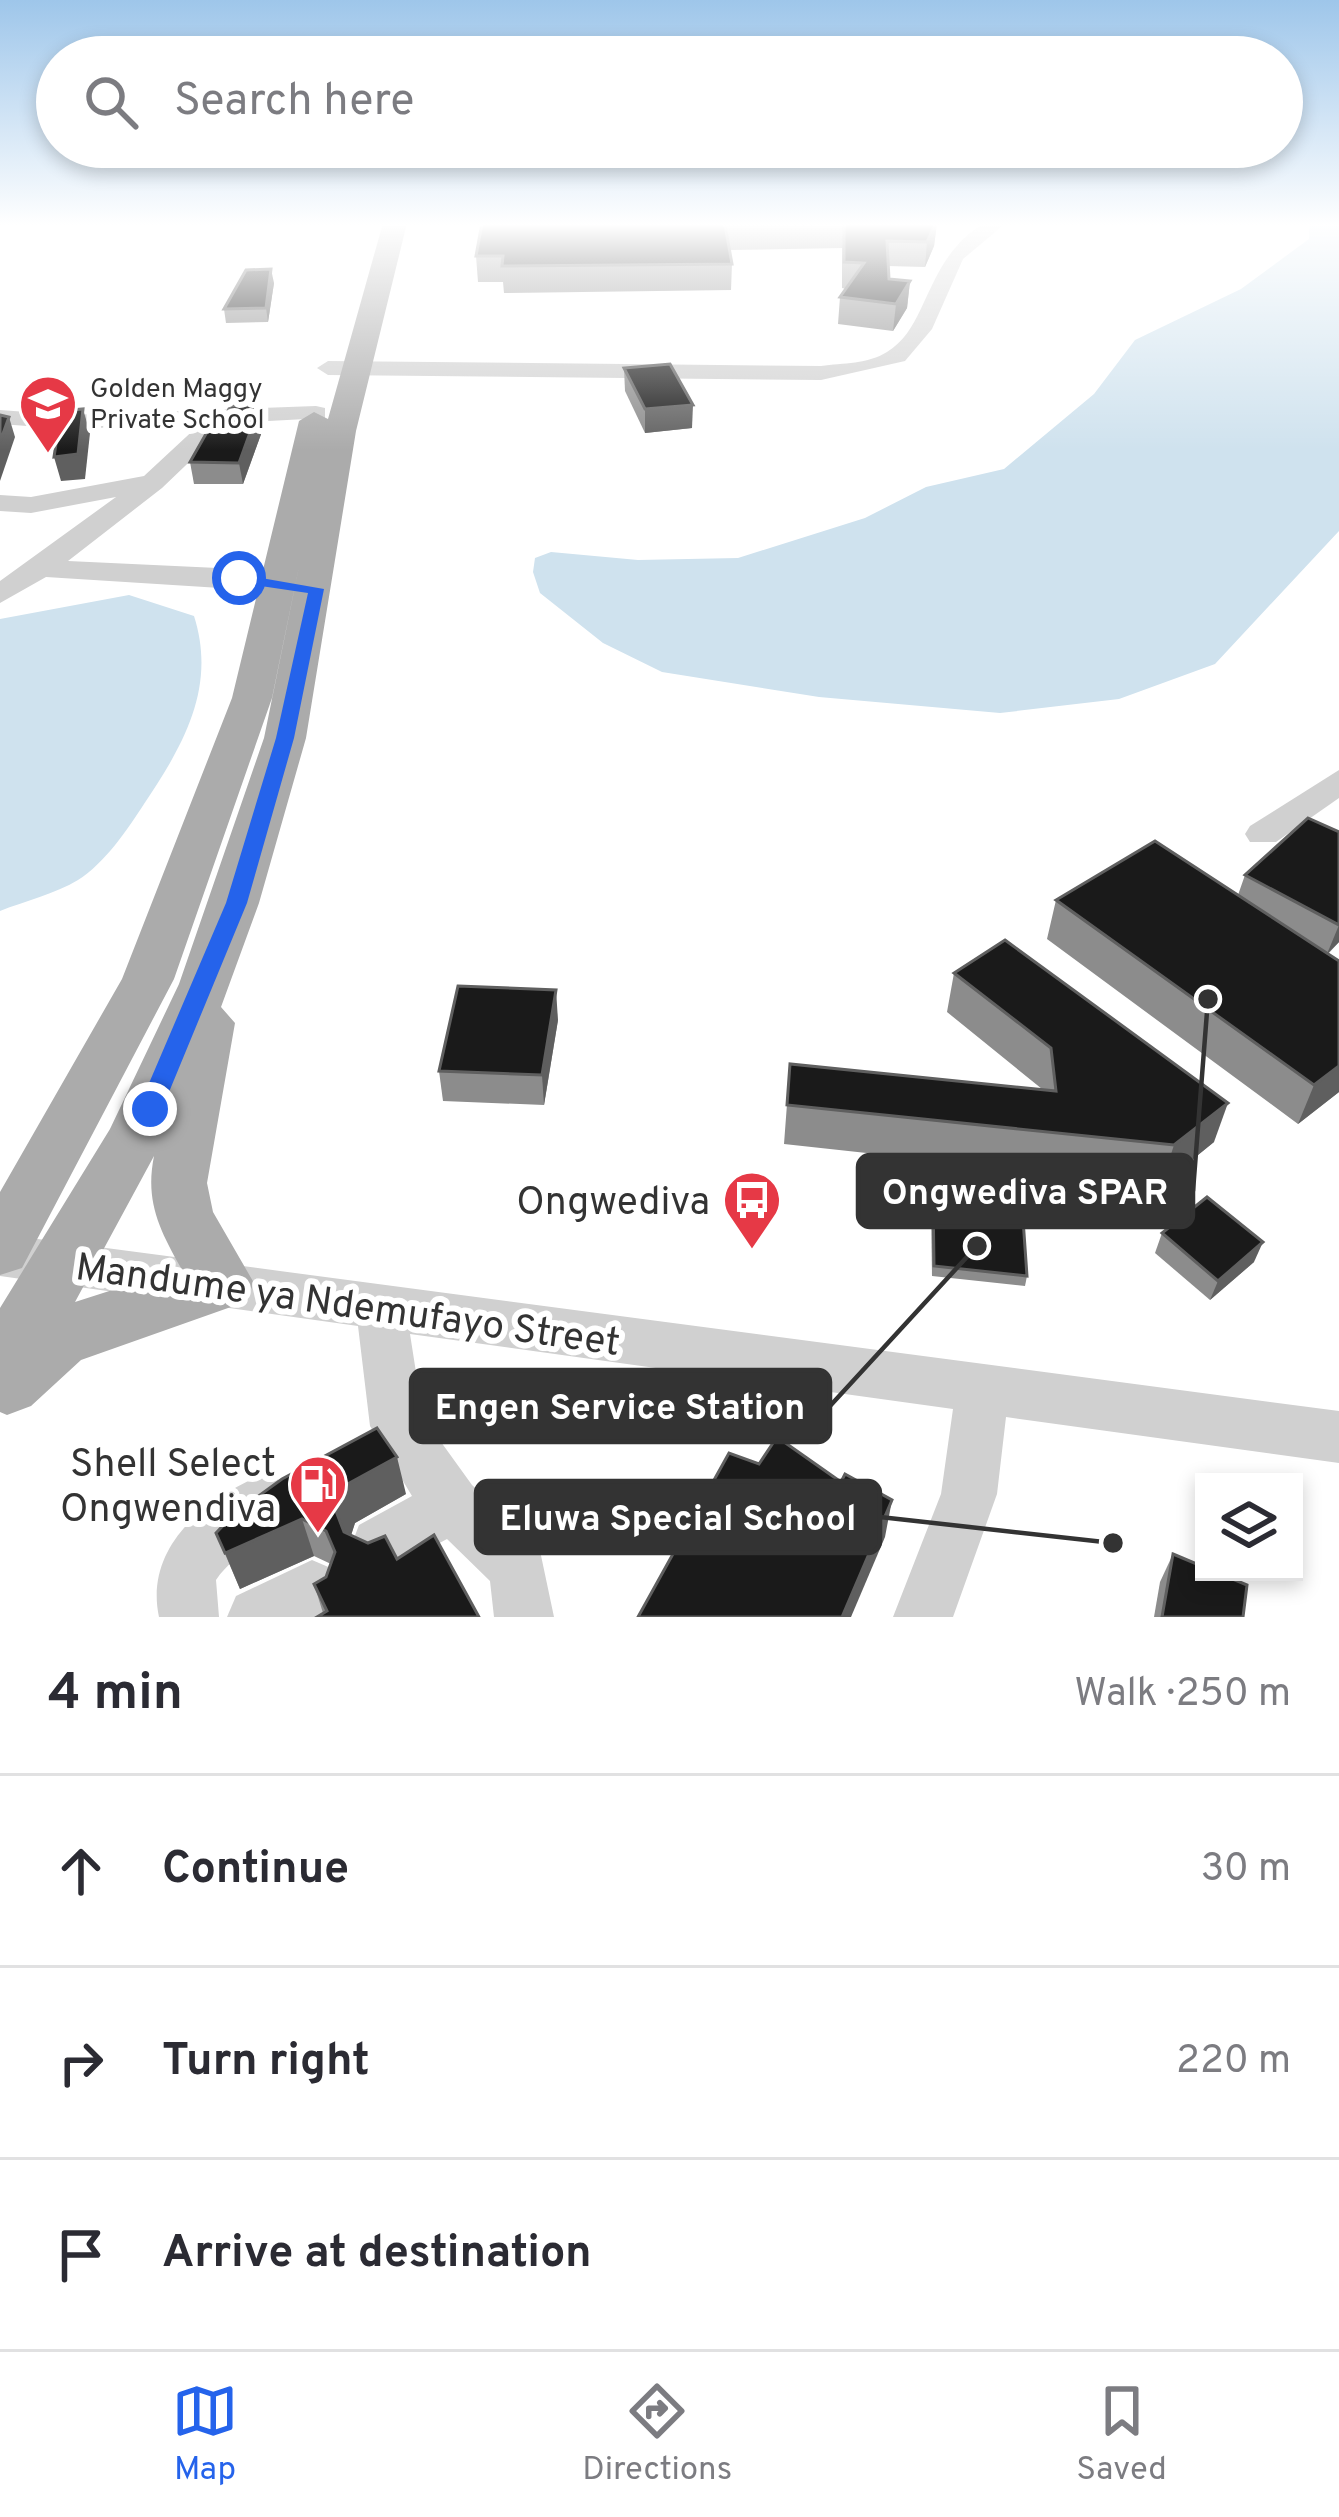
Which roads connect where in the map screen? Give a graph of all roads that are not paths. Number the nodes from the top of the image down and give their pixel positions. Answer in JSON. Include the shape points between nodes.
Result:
{"nodes":[{"id":1,"x":357,"y":298,"type":"edge"},
{"id":2,"x":368,"y":298,"type":"edge"},
{"id":3,"x":931,"y":298,"type":"edge"},
{"id":4,"x":343,"y":368,"type":"junction"},
{"id":5,"x":316,"y":413,"type":"junction"},
{"id":6,"x":223,"y":416,"type":"junction"},
{"id":7,"x":0,"y":417,"type":"edge"},
{"id":8,"x":153,"y":482,"type":"junction"},
{"id":9,"x":0,"y":503,"type":"edge"},
{"id":10,"x":40,"y":568,"type":"junction"},
{"id":11,"x":296,"y":587,"type":"junction"},
{"id":12,"x":0,"y":594,"type":"edge"},
{"id":13,"x":1333,"y":791,"type":"edge"},
{"id":14,"x":1263,"y":834,"type":"dead end"},
{"id":15,"x":236,"y":903,"type":"junction"},
{"id":16,"x":0,"y":1252,"type":"edge"},
{"id":17,"x":70,"y":1263,"type":"junction"},
{"id":18,"x":223,"y":1282,"type":"junction"},
{"id":19,"x":382,"y":1310,"type":"junction"},
{"id":20,"x":0,"y":1363,"type":"edge"},
{"id":21,"x":0,"y":1390,"type":"edge"},
{"id":22,"x":982,"y":1390,"type":"junction"},
{"id":23,"x":1339,"y":1437,"type":"edge"},
{"id":24,"x":300,"y":1481,"type":"edge"},
{"id":25,"x":452,"y":1504,"type":"junction"},
{"id":26,"x":380,"y":1546,"type":"edge"},
{"id":27,"x":311,"y":1590,"type":"edge"},
{"id":28,"x":189,"y":1617,"type":"edge"},
{"id":29,"x":257,"y":1617,"type":"edge"},
{"id":30,"x":524,"y":1617,"type":"edge"},
{"id":31,"x":923,"y":1617,"type":"edge"}],
"edges":[{"from":1,"to":4,"type":"main road"},
{"from":2,"to":4,"type":"main road"},
{"from":3,"to":4,"type":"street","via":[[917,338],[896,357],[821,373]]},
{"from":4,"to":5,"type":"main road"},
{"from":4,"to":11,"type":"main road","via":[[335,458]]},
{"from":5,"to":6,"type":"street"},
{"from":5,"to":11,"type":"main road"},
{"from":6,"to":7,"type":"street"},
{"from":6,"to":8,"type":"street"},
{"from":8,"to":9,"type":"street","via":[[31,505]]},
{"from":8,"to":10,"type":"street"},
{"from":10,"to":11,"type":"street"},
{"from":10,"to":12,"type":"street"},
{"from":11,"to":15,"type":"main road","via":[[285,738]]},
{"from":11,"to":16,"type":"main road","via":[[148,979]]},
{"from":13,"to":14,"type":"street"},
{"from":15,"to":17,"type":"main road","via":[[150,1109]]},
{"from":15,"to":18,"type":"main road","via":[[178,1183],[184,1217]]},
{"from":16,"to":17,"type":"street","name":"Mandume ya Ndemufayo Street"},
{"from":17,"to":18,"type":"street","name":"Mandume ya Ndemufayo Street"},
{"from":17,"to":20,"type":"main road"},
{"from":18,"to":19,"type":"street","name":"Mandume ya Ndemufayo Street"},
{"from":18,"to":21,"type":"main road","via":[[58,1339]]},
{"from":19,"to":22,"type":"street","name":"Mandume ya Ndemufayo Street"},
{"from":19,"to":25,"type":"street","via":[[378,1437]]},
{"from":22,"to":23,"type":"street","name":"Mandume ya Ndemufayo Street"},
{"from":22,"to":31,"type":"street","via":[[969,1494]]},
{"from":24,"to":28,"type":"street","via":[[223,1526],[196,1554],[182,1599]]},
{"from":25,"to":26,"type":"street"},
{"from":25,"to":30,"type":"street","via":[[518,1567]]},
{"from":27,"to":29,"type":"street"}]}
